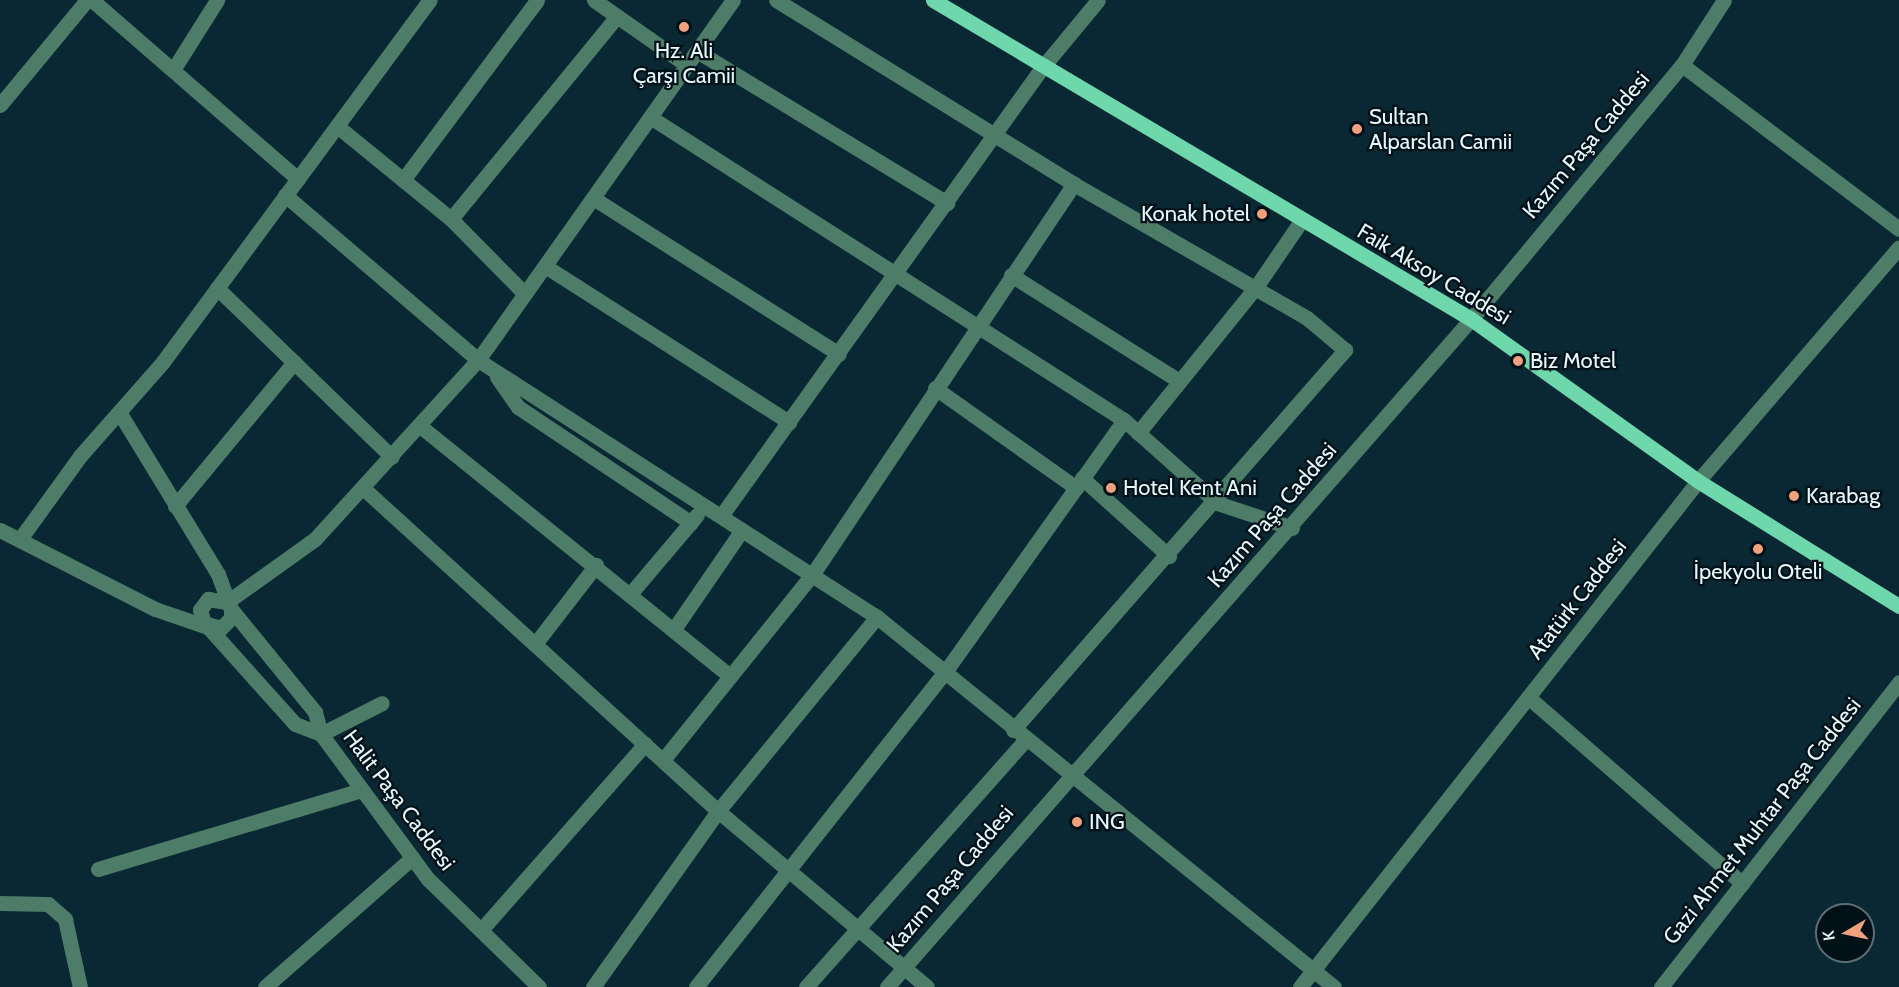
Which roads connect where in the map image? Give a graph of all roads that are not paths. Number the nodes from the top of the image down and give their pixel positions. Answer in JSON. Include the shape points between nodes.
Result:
{"nodes":[{"id":1,"x":87,"y":0,"type":"edge"},
{"id":2,"x":92,"y":0,"type":"edge"},
{"id":3,"x":217,"y":0,"type":"edge"},
{"id":4,"x":430,"y":0,"type":"edge"},
{"id":5,"x":537,"y":0,"type":"edge"},
{"id":6,"x":594,"y":0,"type":"edge"},
{"id":7,"x":733,"y":0,"type":"edge"},
{"id":8,"x":776,"y":0,"type":"edge"},
{"id":9,"x":933,"y":0,"type":"edge"},
{"id":10,"x":1098,"y":0,"type":"edge"},
{"id":11,"x":1724,"y":0,"type":"edge"},
{"id":12,"x":617,"y":16,"type":"junction"},
{"id":13,"x":697,"y":51,"type":"junction"},
{"id":14,"x":687,"y":65,"type":"junction"},
{"id":15,"x":1682,"y":65,"type":"junction"},
{"id":16,"x":1041,"y":69,"type":"junction"},
{"id":17,"x":172,"y":70,"type":"junction"},
{"id":18,"x":0,"y":105,"type":"edge"},
{"id":19,"x":650,"y":117,"type":"junction"},
{"id":20,"x":337,"y":126,"type":"junction"},
{"id":21,"x":995,"y":135,"type":"junction"},
{"id":22,"x":297,"y":179,"type":"junction"},
{"id":23,"x":403,"y":180,"type":"junction"},
{"id":24,"x":1074,"y":184,"type":"junction"},
{"id":25,"x":285,"y":195,"type":"junction"},
{"id":26,"x":593,"y":198,"type":"junction"},
{"id":27,"x":947,"y":203,"type":"junction"},
{"id":28,"x":451,"y":219,"type":"junction"},
{"id":29,"x":1301,"y":220,"type":"junction"},
{"id":30,"x":1899,"y":229,"type":"edge"},
{"id":31,"x":1899,"y":247,"type":"edge"},
{"id":32,"x":545,"y":266,"type":"junction"},
{"id":33,"x":899,"y":273,"type":"junction"},
{"id":34,"x":1011,"y":275,"type":"junction"},
{"id":35,"x":1256,"y":287,"type":"junction"},
{"id":36,"x":217,"y":288,"type":"junction"},
{"id":37,"x":525,"y":294,"type":"junction"},
{"id":38,"x":1471,"y":320,"type":"junction"},
{"id":39,"x":978,"y":323,"type":"junction"},
{"id":40,"x":839,"y":354,"type":"junction"},
{"id":41,"x":478,"y":360,"type":"junction"},
{"id":42,"x":294,"y":362,"type":"junction"},
{"id":43,"x":492,"y":369,"type":"junction"},
{"id":44,"x":1179,"y":381,"type":"junction"},
{"id":45,"x":935,"y":388,"type":"junction"},
{"id":46,"x":119,"y":412,"type":"junction"},
{"id":47,"x":1124,"y":420,"type":"junction"},
{"id":48,"x":789,"y":422,"type":"junction"},
{"id":49,"x":420,"y":426,"type":"junction"},
{"id":50,"x":1138,"y":433,"type":"junction"},
{"id":51,"x":392,"y":457,"type":"junction"},
{"id":52,"x":1698,"y":481,"type":"junction"},
{"id":53,"x":1079,"y":483,"type":"junction"},
{"id":54,"x":363,"y":488,"type":"junction"},
{"id":55,"x":1217,"y":503,"type":"junction"},
{"id":56,"x":174,"y":506,"type":"junction"},
{"id":57,"x":705,"y":506,"type":"junction"},
{"id":58,"x":721,"y":516,"type":"junction"},
{"id":59,"x":691,"y":523,"type":"junction"},
{"id":60,"x":1,"y":528,"type":"edge"},
{"id":61,"x":1292,"y":528,"type":"junction"},
{"id":62,"x":742,"y":530,"type":"junction"},
{"id":63,"x":20,"y":539,"type":"junction"},
{"id":64,"x":1168,"y":556,"type":"junction"},
{"id":65,"x":596,"y":565,"type":"junction"},
{"id":66,"x":812,"y":575,"type":"junction"},
{"id":67,"x":631,"y":593,"type":"junction"},
{"id":68,"x":229,"y":605,"type":"junction"},
{"id":69,"x":1899,"y":606,"type":"edge"},
{"id":70,"x":877,"y":616,"type":"junction"},
{"id":71,"x":208,"y":627,"type":"junction"},
{"id":72,"x":674,"y":629,"type":"junction"},
{"id":73,"x":535,"y":644,"type":"junction"},
{"id":74,"x":945,"y":672,"type":"junction"},
{"id":75,"x":730,"y":676,"type":"junction"},
{"id":76,"x":1899,"y":682,"type":"edge"},
{"id":77,"x":1528,"y":698,"type":"junction"},
{"id":78,"x":382,"y":703,"type":"dead end"},
{"id":79,"x":1013,"y":729,"type":"junction"},
{"id":80,"x":321,"y":734,"type":"junction"},
{"id":81,"x":1026,"y":739,"type":"junction"},
{"id":82,"x":645,"y":744,"type":"junction"},
{"id":83,"x":663,"y":760,"type":"junction"},
{"id":84,"x":1072,"y":771,"type":"junction"},
{"id":85,"x":360,"y":790,"type":"junction"},
{"id":86,"x":718,"y":811,"type":"junction"},
{"id":87,"x":412,"y":858,"type":"junction"},
{"id":88,"x":98,"y":869,"type":"dead end"},
{"id":89,"x":789,"y":869,"type":"junction"},
{"id":90,"x":1742,"y":883,"type":"junction"},
{"id":91,"x":0,"y":903,"type":"edge"},
{"id":92,"x":859,"y":928,"type":"junction"},
{"id":93,"x":481,"y":930,"type":"junction"},
{"id":94,"x":905,"y":968,"type":"junction"},
{"id":95,"x":1314,"y":971,"type":"junction"},
{"id":96,"x":80,"y":987,"type":"edge"},
{"id":97,"x":265,"y":987,"type":"edge"},
{"id":98,"x":539,"y":987,"type":"edge"},
{"id":99,"x":592,"y":987,"type":"edge"},
{"id":100,"x":696,"y":987,"type":"edge"},
{"id":101,"x":806,"y":987,"type":"edge"},
{"id":102,"x":887,"y":987,"type":"edge"},
{"id":103,"x":927,"y":987,"type":"edge"},
{"id":104,"x":1300,"y":987,"type":"edge"},
{"id":105,"x":1334,"y":987,"type":"edge"},
{"id":106,"x":1661,"y":987,"type":"edge"}],
"edges":[{"from":1,"to":18,"type":"street"},
{"from":2,"to":17,"type":"street"},
{"from":3,"to":17,"type":"street"},
{"from":4,"to":20,"type":"street"},
{"from":5,"to":23,"type":"street"},
{"from":6,"to":12,"type":"street"},
{"from":7,"to":13,"type":"street"},
{"from":8,"to":21,"type":"street"},
{"from":9,"to":16,"type":"main road","name":"Faik Aksoy Caddesi"},
{"from":10,"to":16,"type":"street"},
{"from":11,"to":15,"type":"street","name":"Kazım Paşa Caddesi"},
{"from":12,"to":14,"type":"street"},
{"from":12,"to":28,"type":"street"},
{"from":13,"to":14,"type":"street"},
{"from":13,"to":27,"type":"street"},
{"from":14,"to":19,"type":"street"},
{"from":15,"to":30,"type":"street"},
{"from":15,"to":38,"type":"street","name":"Kazım Paşa Caddesi"},
{"from":16,"to":21,"type":"street"},
{"from":16,"to":29,"type":"main road","name":"Faik Aksoy Caddesi"},
{"from":17,"to":22,"type":"street"},
{"from":19,"to":26,"type":"street"},
{"from":19,"to":33,"type":"street"},
{"from":20,"to":22,"type":"street"},
{"from":20,"to":23,"type":"street"},
{"from":21,"to":24,"type":"street"},
{"from":21,"to":27,"type":"street"},
{"from":22,"to":25,"type":"street"},
{"from":23,"to":28,"type":"street"},
{"from":24,"to":34,"type":"street"},
{"from":24,"to":35,"type":"street"},
{"from":25,"to":36,"type":"street"},
{"from":25,"to":41,"type":"street"},
{"from":26,"to":32,"type":"street"},
{"from":26,"to":40,"type":"street"},
{"from":27,"to":33,"type":"street"},
{"from":28,"to":37,"type":"street"},
{"from":29,"to":35,"type":"street"},
{"from":29,"to":38,"type":"main road","name":"Faik Aksoy Caddesi"},
{"from":31,"to":52,"type":"street","name":"Atatürk Caddesi"},
{"from":32,"to":37,"type":"street"},
{"from":32,"to":48,"type":"street"},
{"from":33,"to":39,"type":"street"},
{"from":33,"to":40,"type":"street"},
{"from":34,"to":39,"type":"street"},
{"from":34,"to":44,"type":"street"},
{"from":35,"to":44,"type":"street"},
{"from":35,"to":55,"type":"street","via":[[1307,318],[1345,350]]},
{"from":36,"to":42,"type":"street"},
{"from":36,"to":46,"type":"street"},
{"from":37,"to":41,"type":"street"},
{"from":38,"to":52,"type":"main road","name":"Faik Aksoy Caddesi"},
{"from":38,"to":61,"type":"street","name":"Kazım Paşa Caddesi"},
{"from":39,"to":45,"type":"street"},
{"from":39,"to":47,"type":"street"},
{"from":40,"to":48,"type":"street"},
{"from":41,"to":43,"type":"street"},
{"from":41,"to":49,"type":"street"},
{"from":42,"to":51,"type":"street"},
{"from":42,"to":56,"type":"street"},
{"from":43,"to":57,"type":"street"},
{"from":43,"to":59,"type":"street","via":[[518,406]]},
{"from":44,"to":50,"type":"street"},
{"from":45,"to":53,"type":"street"},
{"from":45,"to":66,"type":"street"},
{"from":46,"to":56,"type":"street"},
{"from":46,"to":63,"type":"street"},
{"from":47,"to":50,"type":"street"},
{"from":47,"to":53,"type":"street"},
{"from":48,"to":58,"type":"street"},
{"from":49,"to":51,"type":"street"},
{"from":49,"to":65,"type":"street"},
{"from":50,"to":55,"type":"street"},
{"from":51,"to":54,"type":"street"},
{"from":52,"to":69,"type":"main road","name":"Faik Aksoy Caddesi"},
{"from":52,"to":77,"type":"street","name":"Atatürk Caddesi"},
{"from":53,"to":64,"type":"street"},
{"from":53,"to":74,"type":"street"},
{"from":54,"to":68,"type":"street","via":[[315,538]]},
{"from":54,"to":73,"type":"street"},
{"from":55,"to":61,"type":"street"},
{"from":55,"to":64,"type":"street"},
{"from":56,"to":68,"type":"street","via":[[218,574]]},
{"from":57,"to":58,"type":"street"},
{"from":57,"to":59,"type":"street"},
{"from":58,"to":62,"type":"street"},
{"from":59,"to":67,"type":"street"},
{"from":60,"to":63,"type":"street","name":"Halit Paşa Caddesi"},
{"from":61,"to":84,"type":"street","name":"Kazım Paşa Caddesi"},
{"from":62,"to":66,"type":"street"},
{"from":62,"to":72,"type":"street"},
{"from":63,"to":71,"type":"street","name":"Halit Paşa Caddesi","via":[[155,609]]},
{"from":64,"to":79,"type":"street"},
{"from":65,"to":67,"type":"street"},
{"from":65,"to":73,"type":"street"},
{"from":66,"to":70,"type":"street"},
{"from":66,"to":75,"type":"street"},
{"from":67,"to":72,"type":"street"},
{"from":68,"to":71,"type":"street","via":[[227,624]]},
{"from":68,"to":71,"type":"street","via":[[214,597],[203,604],[201,617]]},
{"from":68,"to":80,"type":"street","via":[[315,712]]},
{"from":70,"to":74,"type":"street"},
{"from":70,"to":86,"type":"street"},
{"from":71,"to":80,"type":"street","name":"Halit Paşa Caddesi","via":[[295,724]]},
{"from":72,"to":75,"type":"street"},
{"from":73,"to":82,"type":"street"},
{"from":74,"to":79,"type":"street"},
{"from":74,"to":89,"type":"street"},
{"from":75,"to":83,"type":"street"},
{"from":76,"to":90,"type":"street","name":"Gazi Ahmet Muhtar Paşa Caddesi"},
{"from":77,"to":90,"type":"street"},
{"from":77,"to":95,"type":"street","name":"Atatürk Caddesi"},
{"from":78,"to":80,"type":"street"},
{"from":79,"to":81,"type":"street"},
{"from":80,"to":85,"type":"street","name":"Halit Paşa Caddesi"},
{"from":81,"to":84,"type":"street"},
{"from":81,"to":92,"type":"street"},
{"from":82,"to":83,"type":"street"},
{"from":82,"to":93,"type":"street"},
{"from":83,"to":86,"type":"street"},
{"from":84,"to":94,"type":"street","name":"Kazım Paşa Caddesi"},
{"from":84,"to":95,"type":"street"},
{"from":85,"to":87,"type":"street","name":"Halit Paşa Caddesi"},
{"from":85,"to":88,"type":"street"},
{"from":86,"to":89,"type":"street"},
{"from":86,"to":99,"type":"street"},
{"from":87,"to":93,"type":"street","name":"Halit Paşa Caddesi"},
{"from":87,"to":97,"type":"street"},
{"from":89,"to":92,"type":"street"},
{"from":89,"to":100,"type":"street"},
{"from":90,"to":106,"type":"street","name":"Gazi Ahmet Muhtar Paşa Caddesi"},
{"from":91,"to":96,"type":"street","via":[[48,904],[65,919]]},
{"from":92,"to":94,"type":"street"},
{"from":92,"to":101,"type":"street"},
{"from":93,"to":98,"type":"street","name":"Halit Paşa Caddesi"},
{"from":94,"to":102,"type":"street","name":"Kazım Paşa Caddesi"},
{"from":94,"to":103,"type":"street"},
{"from":95,"to":104,"type":"street","name":"Atatürk Caddesi"},
{"from":95,"to":105,"type":"street"}]}
